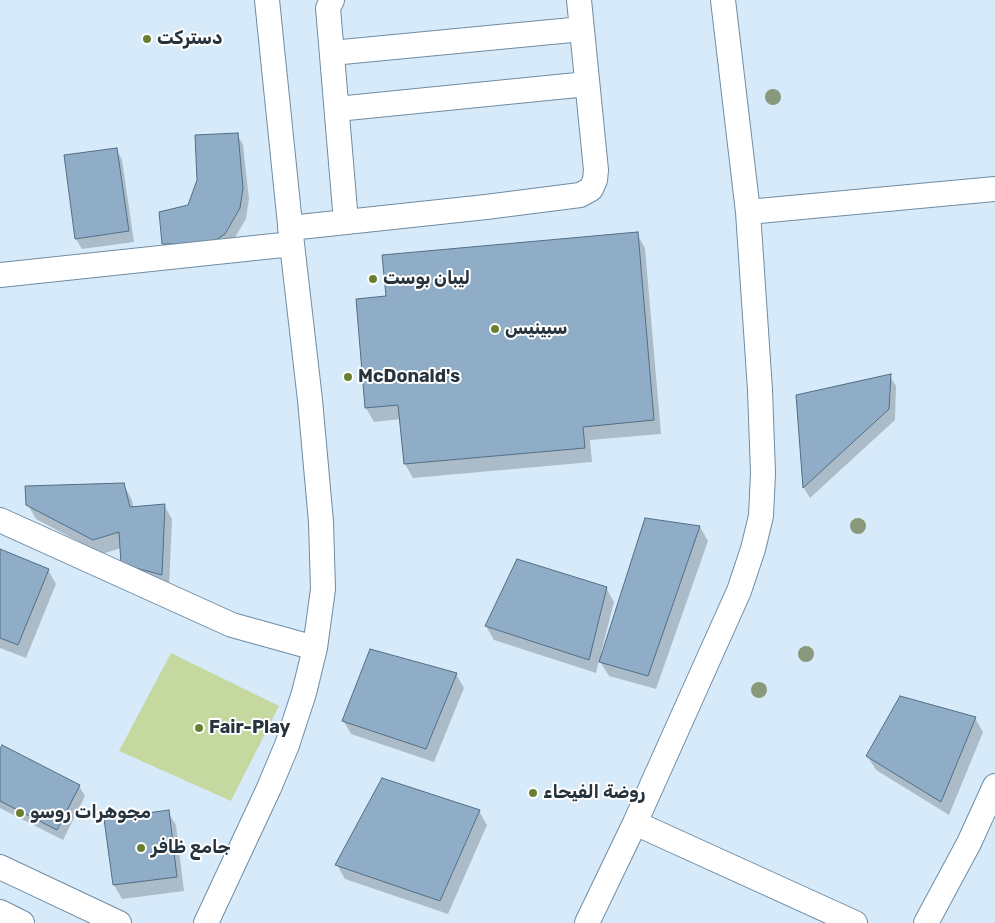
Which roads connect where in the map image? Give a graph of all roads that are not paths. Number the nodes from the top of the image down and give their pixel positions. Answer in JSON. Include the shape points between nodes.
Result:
{"nodes":[{"id":1,"x":267,"y":0,"type":"edge"},
{"id":2,"x":332,"y":0,"type":"edge"},
{"id":3,"x":579,"y":0,"type":"edge"},
{"id":4,"x":723,"y":0,"type":"edge"},
{"id":5,"x":582,"y":29,"type":"junction"},
{"id":6,"x":332,"y":53,"type":"junction"},
{"id":7,"x":587,"y":84,"type":"junction"},
{"id":8,"x":337,"y":109,"type":"junction"},
{"id":9,"x":995,"y":190,"type":"edge"},
{"id":10,"x":748,"y":212,"type":"junction"},
{"id":11,"x":346,"y":222,"type":"junction"},
{"id":12,"x":291,"y":236,"type":"junction"},
{"id":13,"x":0,"y":275,"type":"edge"},
{"id":14,"x":0,"y":520,"type":"edge"},
{"id":15,"x":315,"y":648,"type":"junction"},
{"id":16,"x":995,"y":786,"type":"edge"},
{"id":17,"x":635,"y":823,"type":"junction"},
{"id":18,"x":0,"y":867,"type":"edge"},
{"id":19,"x":0,"y":912,"type":"edge"},
{"id":20,"x":22,"y":923,"type":"edge"},
{"id":21,"x":119,"y":923,"type":"edge"},
{"id":22,"x":206,"y":923,"type":"edge"},
{"id":23,"x":587,"y":923,"type":"edge"},
{"id":24,"x":855,"y":923,"type":"edge"},
{"id":25,"x":926,"y":923,"type":"edge"}],
"edges":[{"from":1,"to":12,"type":"street"},
{"from":2,"to":6,"type":"street","via":[[328,8]]},
{"from":3,"to":5,"type":"street"},
{"from":4,"to":10,"type":"street"},
{"from":5,"to":6,"type":"street"},
{"from":5,"to":7,"type":"street"},
{"from":6,"to":8,"type":"street"},
{"from":7,"to":8,"type":"street"},
{"from":7,"to":11,"type":"street","via":[[596,170],[591,189],[586,192],[496,206]]},
{"from":8,"to":11,"type":"street"},
{"from":9,"to":10,"type":"street"},
{"from":10,"to":17,"type":"street","via":[[760,390],[763,473],[760,516],[739,592]]},
{"from":11,"to":12,"type":"street"},
{"from":12,"to":13,"type":"street"},
{"from":12,"to":15,"type":"street","via":[[321,522],[323,589]]},
{"from":14,"to":15,"type":"street","via":[[232,625]]},
{"from":15,"to":22,"type":"street","via":[[287,745]]},
{"from":16,"to":25,"type":"street"},
{"from":17,"to":23,"type":"street"},
{"from":17,"to":24,"type":"street"},
{"from":18,"to":21,"type":"street"},
{"from":19,"to":20,"type":"street"}]}
